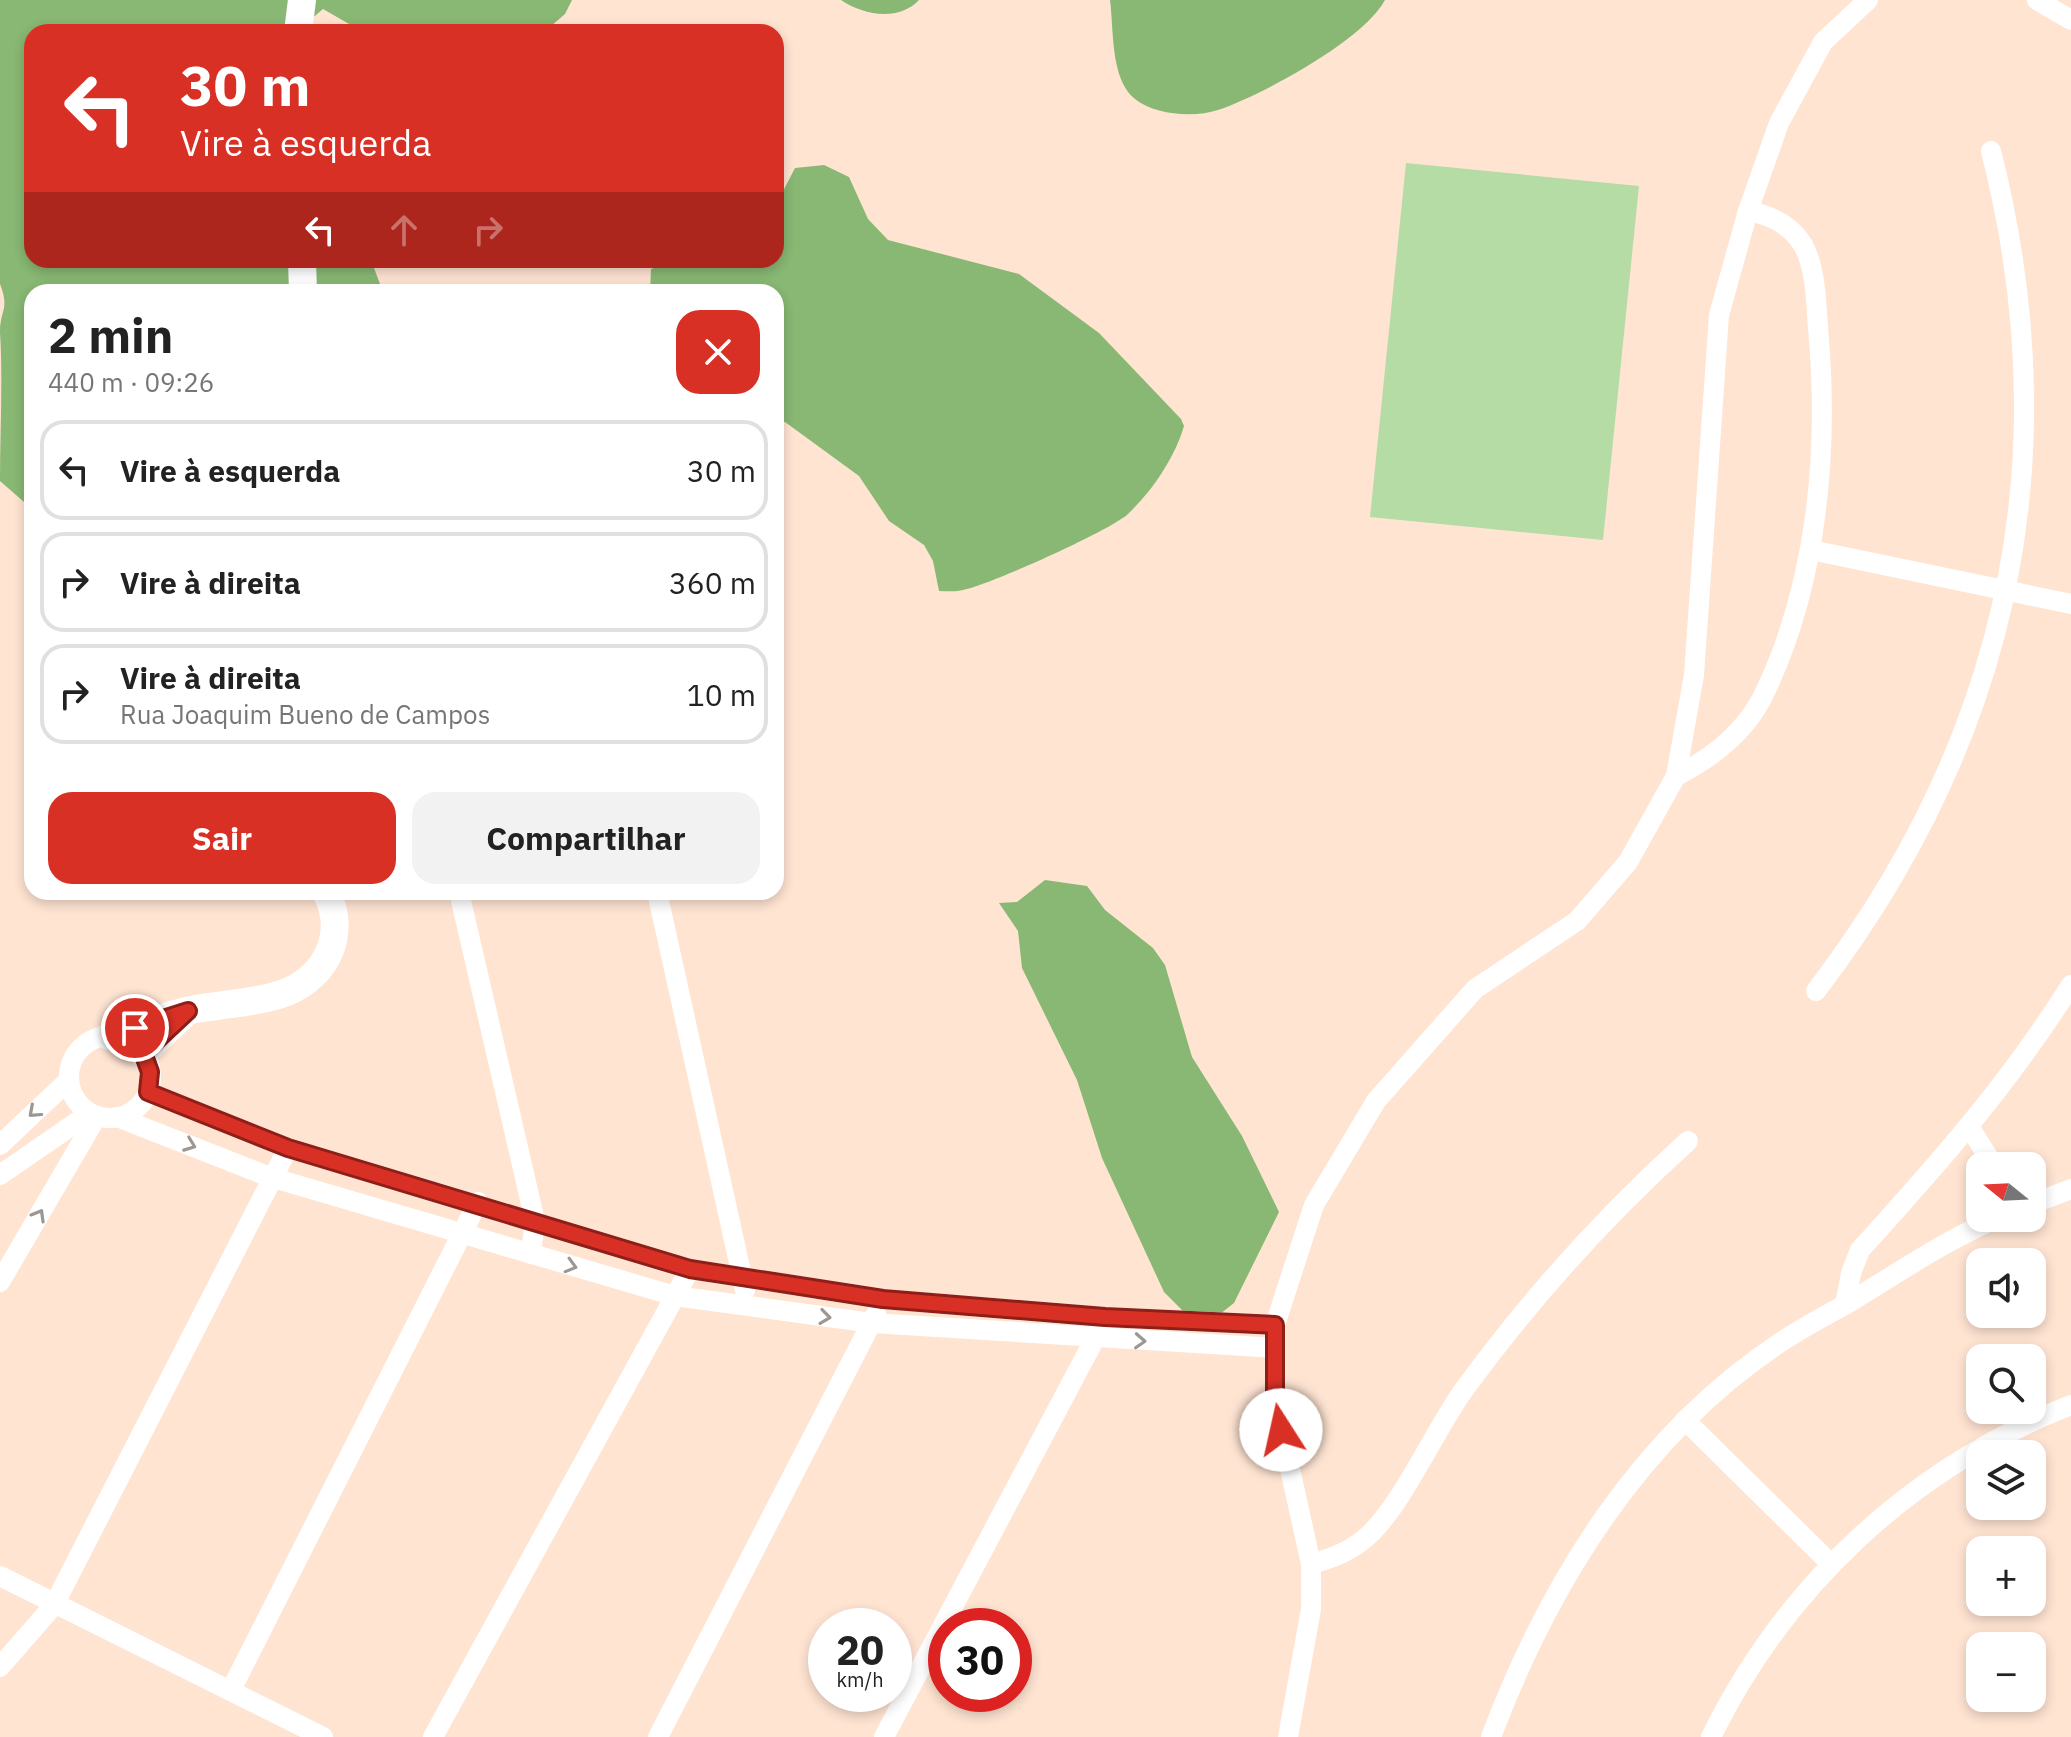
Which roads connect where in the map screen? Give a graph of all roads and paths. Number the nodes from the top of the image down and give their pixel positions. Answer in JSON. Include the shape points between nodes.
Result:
{"nodes":[{"id":1,"x":302,"y":0,"type":"edge"},
{"id":2,"x":1868,"y":0,"type":"edge"},
{"id":3,"x":2037,"y":0,"type":"edge"},
{"id":4,"x":2071,"y":20,"type":"edge"},
{"id":5,"x":299,"y":24,"type":"edge"},
{"id":6,"x":1991,"y":151,"type":"dead end"},
{"id":7,"x":1748,"y":211,"type":"junction"},
{"id":8,"x":1811,"y":550,"type":"junction"},
{"id":9,"x":2006,"y":590,"type":"junction"},
{"id":10,"x":2071,"y":604,"type":"edge"},
{"id":11,"x":1676,"y":776,"type":"junction"},
{"id":12,"x":329,"y":900,"type":"edge"},
{"id":13,"x":461,"y":900,"type":"edge"},
{"id":14,"x":659,"y":900,"type":"edge"},
{"id":15,"x":2071,"y":985,"type":"edge"},
{"id":16,"x":1816,"y":991,"type":"dead end"},
{"id":17,"x":188,"y":1011,"type":"junction"},
{"id":18,"x":109,"y":1036,"type":"junction"},
{"id":19,"x":143,"y":1053,"type":"junction"},
{"id":20,"x":69,"y":1080,"type":"junction"},
{"id":21,"x":148,"y":1092,"type":"junction"},
{"id":22,"x":101,"y":1115,"type":"junction"},
{"id":23,"x":1970,"y":1128,"type":"junction"},
{"id":24,"x":1688,"y":1141,"type":"dead end"},
{"id":25,"x":0,"y":1145,"type":"edge"},
{"id":26,"x":288,"y":1148,"type":"junction"},
{"id":27,"x":1985,"y":1152,"type":"edge"},
{"id":28,"x":0,"y":1175,"type":"edge"},
{"id":29,"x":270,"y":1177,"type":"junction"},
{"id":30,"x":2071,"y":1189,"type":"edge"},
{"id":31,"x":2046,"y":1195,"type":"edge"},
{"id":32,"x":478,"y":1202,"type":"junction"},
{"id":33,"x":535,"y":1221,"type":"junction"},
{"id":34,"x":1968,"y":1232,"type":"edge"},
{"id":35,"x":463,"y":1233,"type":"junction"},
{"id":36,"x":531,"y":1254,"type":"junction"},
{"id":37,"x":690,"y":1269,"type":"junction"},
{"id":38,"x":745,"y":1279,"type":"junction"},
{"id":39,"x":0,"y":1282,"type":"edge"},
{"id":40,"x":675,"y":1296,"type":"junction"},
{"id":41,"x":883,"y":1299,"type":"junction"},
{"id":42,"x":745,"y":1305,"type":"junction"},
{"id":43,"x":1845,"y":1305,"type":"junction"},
{"id":44,"x":1105,"y":1317,"type":"junction"},
{"id":45,"x":872,"y":1323,"type":"junction"},
{"id":46,"x":1275,"y":1325,"type":"junction"},
{"id":47,"x":1097,"y":1338,"type":"junction"},
{"id":48,"x":1275,"y":1348,"type":"junction"},
{"id":49,"x":2071,"y":1405,"type":"edge"},
{"id":50,"x":1685,"y":1420,"type":"junction"},
{"id":51,"x":1830,"y":1563,"type":"junction"},
{"id":52,"x":1311,"y":1564,"type":"junction"},
{"id":53,"x":0,"y":1576,"type":"edge"},
{"id":54,"x":54,"y":1605,"type":"junction"},
{"id":55,"x":0,"y":1667,"type":"edge"},
{"id":56,"x":231,"y":1690,"type":"junction"},
{"id":57,"x":323,"y":1737,"type":"edge"},
{"id":58,"x":433,"y":1737,"type":"edge"},
{"id":59,"x":658,"y":1737,"type":"edge"},
{"id":60,"x":884,"y":1737,"type":"edge"},
{"id":61,"x":1288,"y":1737,"type":"edge"},
{"id":62,"x":1491,"y":1737,"type":"edge"},
{"id":63,"x":1711,"y":1737,"type":"edge"}],
"edges":[{"from":1,"to":5,"type":"street"},
{"from":2,"to":7,"type":"street","via":[[1823,42],[1779,123]]},
{"from":3,"to":4,"type":"street"},
{"from":6,"to":9,"type":"street","via":[[2014,259],[2025,369],[2022,480]]},
{"from":7,"to":8,"type":"street","via":[[1786,226],[1802,244],[1810,267],[1822,403]]},
{"from":7,"to":11,"type":"street","via":[[1719,315],[1694,675]]},
{"from":8,"to":9,"type":"street"},
{"from":8,"to":11,"type":"street","via":[[1783,647],[1757,707],[1718,751]]},
{"from":9,"to":10,"type":"street"},
{"from":9,"to":16,"type":"street","via":[[1977,698],[1935,802],[1881,900]]},
{"from":11,"to":46,"type":"street","via":[[1628,862],[1577,921],[1475,989],[1376,1101],[1314,1205]]},
{"from":12,"to":17,"type":"street","via":[[338,926],[328,955],[310,977],[287,992]]},
{"from":13,"to":33,"type":"street"},
{"from":14,"to":38,"type":"street"},
{"from":15,"to":23,"type":"street"},
{"from":17,"to":18,"type":"street"},
{"from":17,"to":19,"type":"street"},
{"from":18,"to":19,"type":"street","via":[[134,1044]]},
{"from":18,"to":20,"type":"street","via":[[85,1045],[70,1067]]},
{"from":19,"to":21,"type":"street","via":[[150,1072]]},
{"from":20,"to":22,"type":"street","via":[[80,1105]]},
{"from":20,"to":25,"type":"street","one_way":true},
{"from":21,"to":22,"type":"street","via":[[140,1104]]},
{"from":21,"to":26,"type":"street"},
{"from":22,"to":28,"type":"street"},
{"from":22,"to":29,"type":"street","one_way":true},
{"from":39,"to":22,"type":"street","one_way":true},
{"from":23,"to":27,"type":"street"},
{"from":23,"to":43,"type":"street","via":[[1860,1250]]},
{"from":24,"to":52,"type":"street","via":[[1589,1236],[1518,1318],[1460,1395],[1370,1534],[1341,1556]]},
{"from":26,"to":29,"type":"street"},
{"from":26,"to":32,"type":"street"},
{"from":29,"to":35,"type":"street"},
{"from":29,"to":54,"type":"street"},
{"from":30,"to":31,"type":"street"},
{"from":32,"to":33,"type":"street"},
{"from":32,"to":35,"type":"street"},
{"from":33,"to":36,"type":"street"},
{"from":33,"to":37,"type":"street"},
{"from":34,"to":43,"type":"street"},
{"from":35,"to":36,"type":"street"},
{"from":35,"to":56,"type":"street"},
{"from":36,"to":40,"type":"street","one_way":true},
{"from":37,"to":38,"type":"street"},
{"from":37,"to":40,"type":"street"},
{"from":38,"to":41,"type":"street"},
{"from":38,"to":42,"type":"street"},
{"from":40,"to":42,"type":"street"},
{"from":40,"to":58,"type":"street"},
{"from":41,"to":44,"type":"street"},
{"from":41,"to":45,"type":"street"},
{"from":42,"to":45,"type":"street","one_way":true},
{"from":43,"to":50,"type":"street","via":[[1780,1342]]},
{"from":44,"to":46,"type":"street"},
{"from":44,"to":47,"type":"street"},
{"from":45,"to":47,"type":"street"},
{"from":45,"to":59,"type":"street"},
{"from":46,"to":48,"type":"street"},
{"from":47,"to":48,"type":"street","one_way":true},
{"from":47,"to":60,"type":"street"},
{"from":48,"to":52,"type":"street","via":[[1275,1401]]},
{"from":49,"to":51,"type":"street","via":[[1941,1471]]},
{"from":50,"to":51,"type":"street"},
{"from":50,"to":62,"type":"street","via":[[1585,1546],[1531,1640]]},
{"from":51,"to":63,"type":"street","via":[[1772,1633]]},
{"from":52,"to":61,"type":"street","via":[[1311,1609]]},
{"from":53,"to":54,"type":"street"},
{"from":54,"to":55,"type":"street"},
{"from":54,"to":56,"type":"street"},
{"from":56,"to":57,"type":"street"}]}
